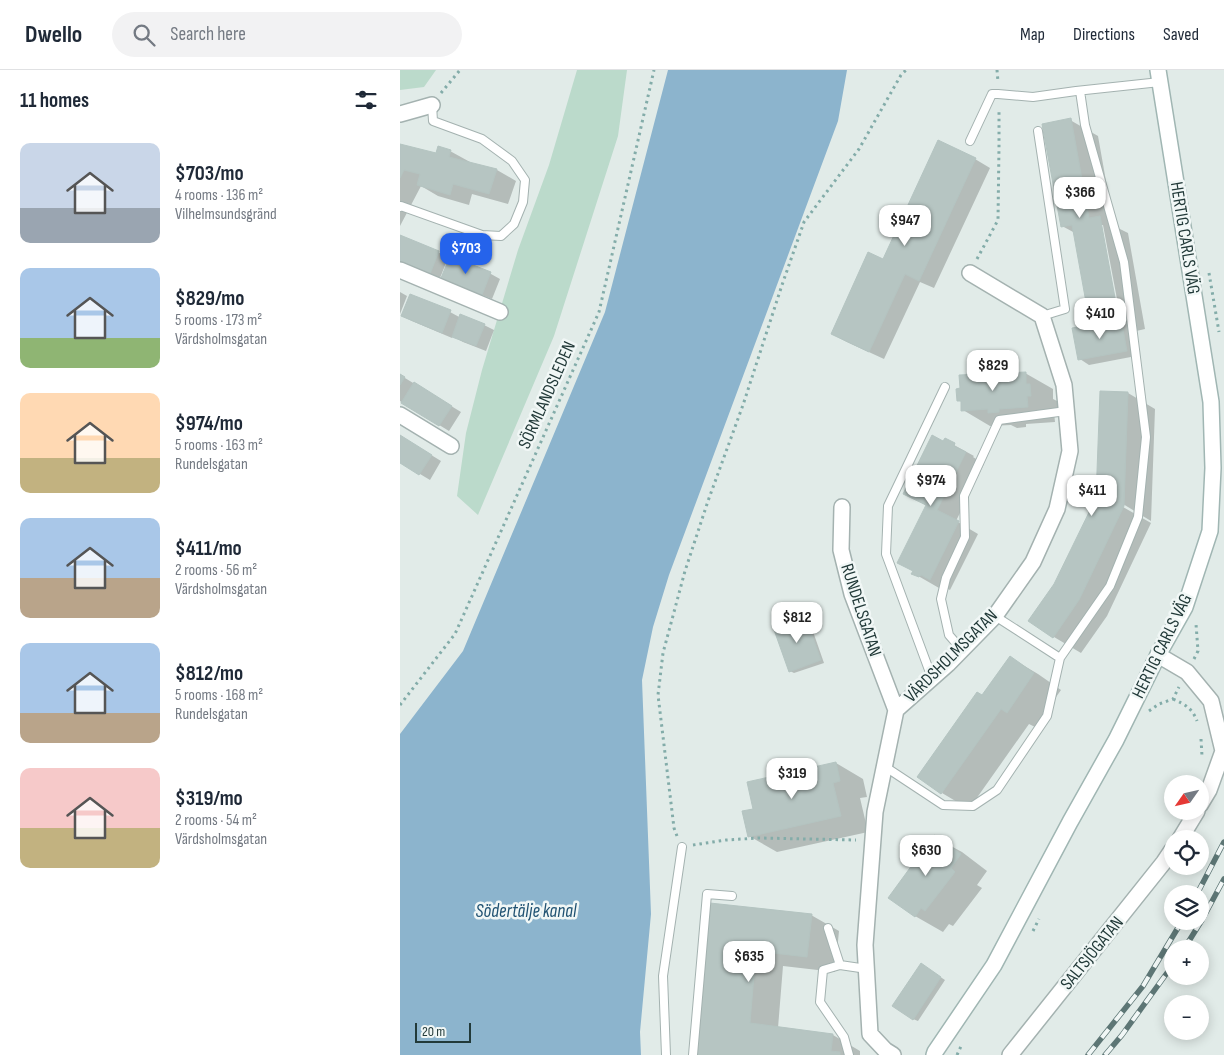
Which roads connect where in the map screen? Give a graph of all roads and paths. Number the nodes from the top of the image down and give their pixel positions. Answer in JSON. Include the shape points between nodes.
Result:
{"nodes":[{"id":1,"x":460,"y":70,"type":"edge"},
{"id":2,"x":654,"y":70,"type":"edge"},
{"id":3,"x":906,"y":70,"type":"edge"},
{"id":4,"x":997,"y":70,"type":"edge"},
{"id":5,"x":1159,"y":76,"type":"edge"},
{"id":6,"x":1080,"y":91,"type":"junction"},
{"id":7,"x":998,"y":94,"type":"junction"},
{"id":8,"x":432,"y":105,"type":"junction"},
{"id":9,"x":400,"y":114,"type":"edge"},
{"id":10,"x":1038,"y":130,"type":"dead end"},
{"id":11,"x":970,"y":141,"type":"dead end"},
{"id":12,"x":400,"y":207,"type":"edge"},
{"id":13,"x":400,"y":270,"type":"edge"},
{"id":14,"x":970,"y":273,"type":"joint"},
{"id":15,"x":500,"y":312,"type":"dead end"},
{"id":16,"x":1042,"y":316,"type":"junction"},
{"id":17,"x":945,"y":386,"type":"dead end"},
{"id":18,"x":1066,"y":411,"type":"junction"},
{"id":19,"x":400,"y":415,"type":"edge"},
{"id":20,"x":451,"y":446,"type":"dead end"},
{"id":21,"x":842,"y":507,"type":"dead end"},
{"id":22,"x":995,"y":616,"type":"junction"},
{"id":23,"x":962,"y":650,"type":"junction"},
{"id":24,"x":1158,"y":655,"type":"junction"},
{"id":25,"x":1060,"y":658,"type":"junction"},
{"id":26,"x":932,"y":678,"type":"junction"},
{"id":27,"x":1173,"y":699,"type":"dead end"},
{"id":28,"x":400,"y":705,"type":"edge"},
{"id":29,"x":896,"y":710,"type":"junction"},
{"id":30,"x":1198,"y":723,"type":"dead end"},
{"id":31,"x":1201,"y":732,"type":"dead end"},
{"id":32,"x":1200,"y":763,"type":"dead end"},
{"id":33,"x":884,"y":766,"type":"junction"},
{"id":34,"x":1209,"y":790,"type":"edge"},
{"id":35,"x":873,"y":840,"type":"junction"},
{"id":36,"x":682,"y":847,"type":"junction"},
{"id":37,"x":1164,"y":861,"type":"edge"},
{"id":38,"x":732,"y":896,"type":"dead end"},
{"id":39,"x":828,"y":928,"type":"dead end"},
{"id":40,"x":840,"y":965,"type":"junction"},
{"id":41,"x":867,"y":968,"type":"junction"},
{"id":42,"x":666,"y":1055,"type":"edge"},
{"id":43,"x":693,"y":1055,"type":"edge"},
{"id":44,"x":849,"y":1055,"type":"edge"},
{"id":45,"x":893,"y":1055,"type":"edge"},
{"id":46,"x":934,"y":1055,"type":"edge"},
{"id":47,"x":1010,"y":1055,"type":"edge"}],
"edges":[{"from":1,"to":8,"type":"path"},
{"from":2,"to":28,"type":"path","name":"SÖRMLANDSLEDEN","via":[[598,312],[455,634]]},
{"from":3,"to":36,"type":"path","via":[[859,149],[804,222],[685,571],[663,654],[658,695],[674,828]]},
{"from":4,"to":7,"type":"path"},
{"from":5,"to":6,"type":"lane"},
{"from":5,"to":24,"type":"street","name":"HERTIG CARLS VÄG","via":[[1211,402],[1213,468],[1210,531],[1185,607]]},
{"from":6,"to":7,"type":"lane","via":[[1033,97]]},
{"from":6,"to":25,"type":"lane","via":[[1085,125],[1124,262],[1146,437],[1138,517],[1110,586]]},
{"from":7,"to":11,"type":"lane","via":[[992,94]]},
{"from":7,"to":14,"type":"path","via":[[998,220]]},
{"from":8,"to":9,"type":"street"},
{"from":8,"to":12,"type":"lane","via":[[433,121],[482,139],[512,161],[525,180],[523,202],[514,224],[501,236],[482,235]]},
{"from":10,"to":16,"type":"lane","via":[[1065,309]]},
{"from":13,"to":15,"type":"street"},
{"from":14,"to":16,"type":"street"},
{"from":16,"to":18,"type":"street","name":"VÄRDSHOLMSGATAN","via":[[1064,386]]},
{"from":17,"to":26,"type":"lane","via":[[888,506],[886,554]]},
{"from":18,"to":22,"type":"street","name":"VÄRDSHOLMSGATAN","via":[[1070,452],[1057,509],[1033,562]]},
{"from":18,"to":23,"type":"lane","via":[[1000,420],[964,496],[965,537],[946,578],[941,599],[949,635]]},
{"from":19,"to":20,"type":"street"},
{"from":21,"to":29,"type":"street","name":"RUNDELSGATAN","via":[[841,550],[852,594]]},
{"from":22,"to":23,"type":"street","name":"VÄRDSHOLMSGATAN"},
{"from":22,"to":25,"type":"lane"},
{"from":23,"to":26,"type":"street","name":"VÄRDSHOLMSGATAN"},
{"from":24,"to":34,"type":"street","via":[[1187,672],[1211,701],[1223,751]]},
{"from":24,"to":46,"type":"street","name":"HERTIG CARLS VÄG","via":[[1116,740],[994,965]]},
{"from":25,"to":33,"type":"lane","via":[[1047,716],[997,790],[973,806],[943,805]]},
{"from":26,"to":29,"type":"street","name":"VÄRDSHOLMSGATAN"},
{"from":27,"to":30,"type":"path","via":[[1185,704]]},
{"from":29,"to":33,"type":"street","name":"VÄRDSHOLMSGATAN"},
{"from":31,"to":32,"type":"path"},
{"from":33,"to":35,"type":"street","name":"VÄRDSHOLMSGATAN"},
{"from":35,"to":36,"type":"path","via":[[759,838]]},
{"from":35,"to":41,"type":"street","name":"VÄRDSHOLMSGATAN"},
{"from":36,"to":42,"type":"lane","via":[[663,976]]},
{"from":37,"to":47,"type":"street","name":"SALTSJÖGATAN"},
{"from":38,"to":43,"type":"lane","via":[[707,894]]},
{"from":39,"to":40,"type":"lane"},
{"from":40,"to":41,"type":"lane"},
{"from":40,"to":44,"type":"lane","via":[[823,970],[820,1002],[844,1037]]},
{"from":41,"to":45,"type":"street","name":"VÄRDSHOLMSGATAN","via":[[870,1034]]}]}
